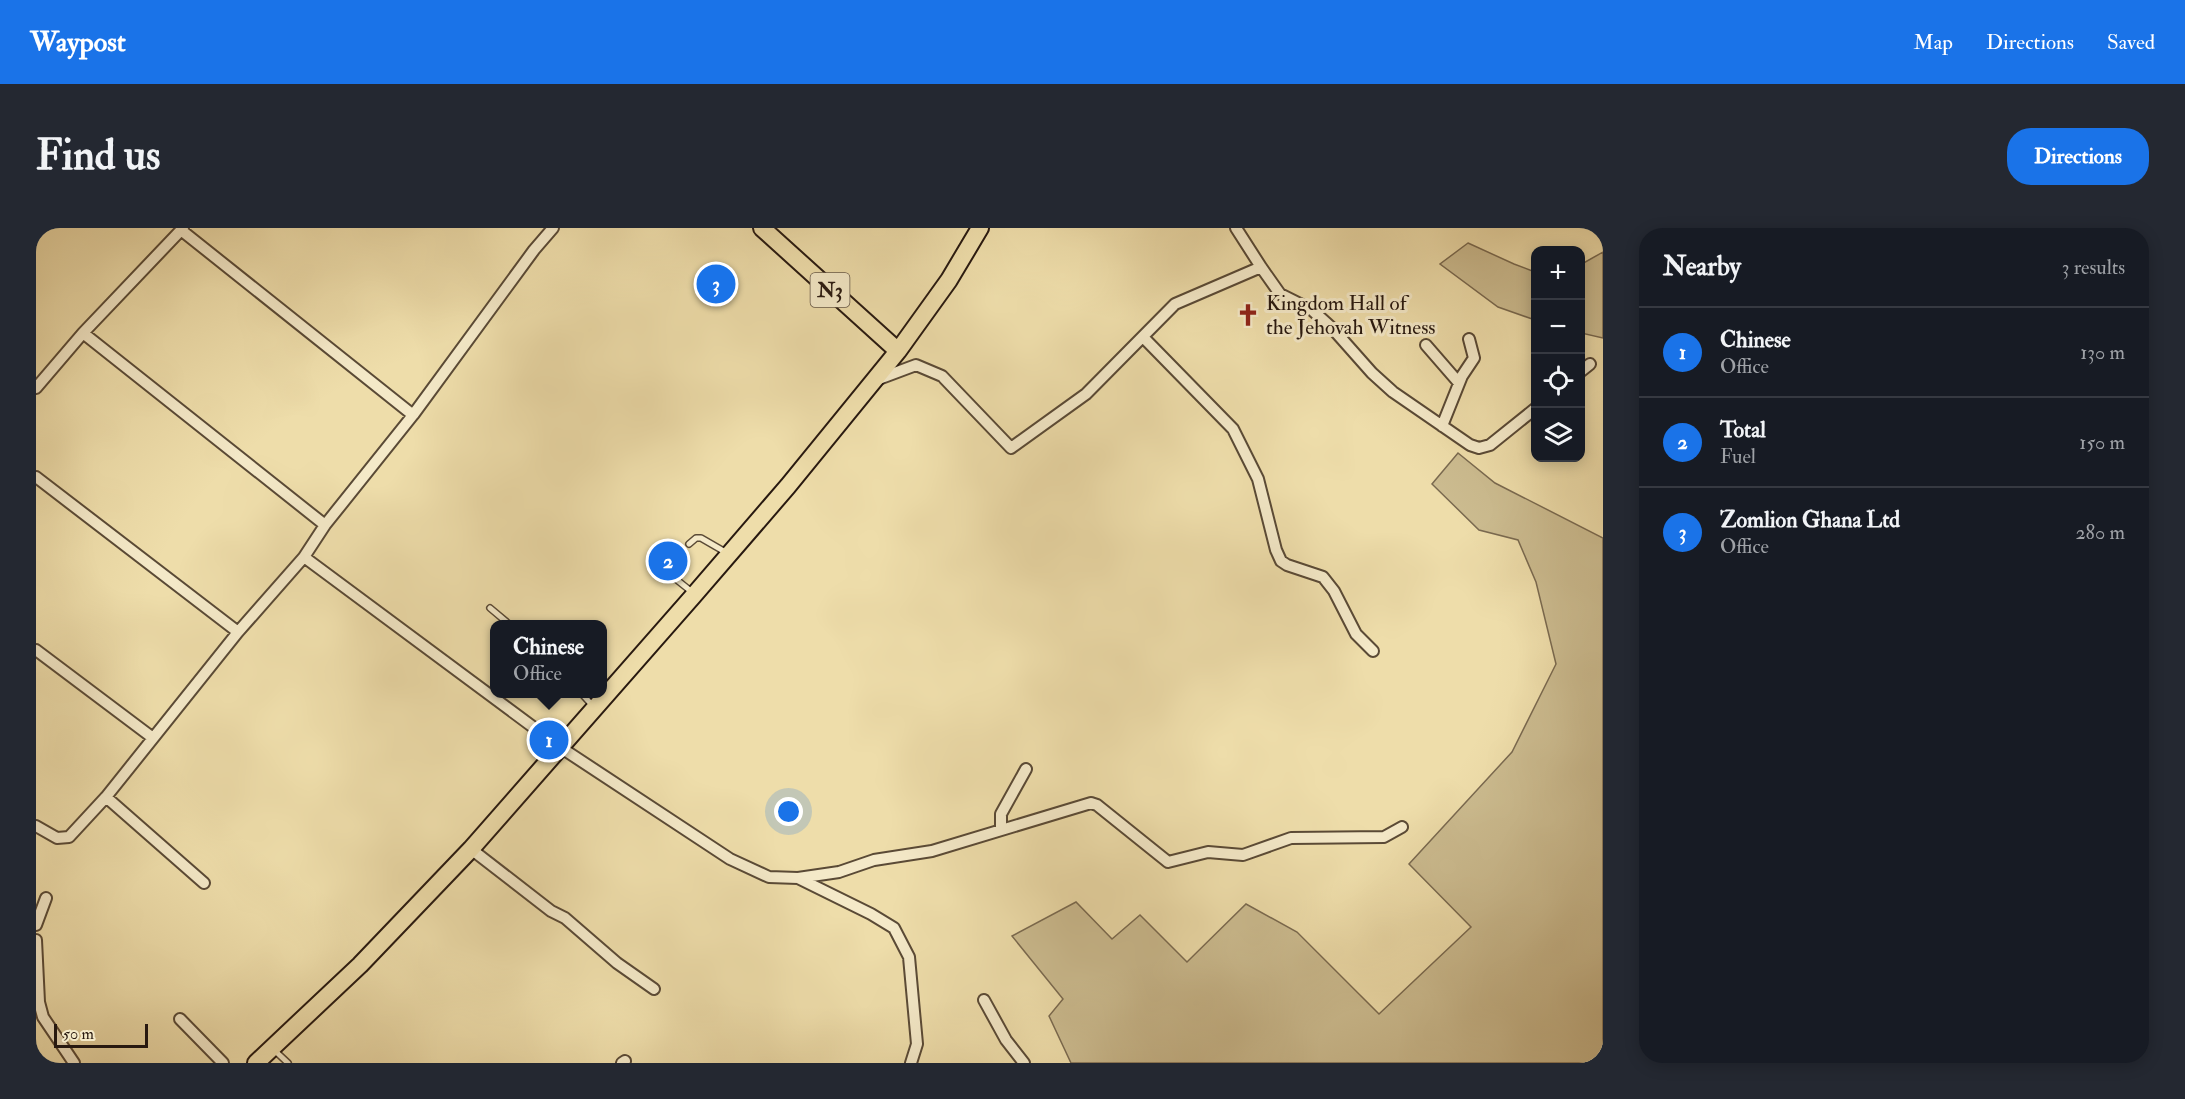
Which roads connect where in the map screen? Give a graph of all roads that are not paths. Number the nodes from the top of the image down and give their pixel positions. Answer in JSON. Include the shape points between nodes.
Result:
{"nodes":[{"id":1,"x":553,"y":228,"type":"edge"},
{"id":2,"x":762,"y":228,"type":"edge"},
{"id":3,"x":980,"y":228,"type":"edge"},
{"id":4,"x":1236,"y":228,"type":"edge"},
{"id":5,"x":182,"y":229,"type":"edge"},
{"id":6,"x":1261,"y":267,"type":"junction"},
{"id":7,"x":83,"y":333,"type":"junction"},
{"id":8,"x":1143,"y":337,"type":"junction"},
{"id":9,"x":1469,"y":339,"type":"dead end"},
{"id":10,"x":1426,"y":345,"type":"dead end"},
{"id":11,"x":898,"y":351,"type":"junction"},
{"id":12,"x":1590,"y":364,"type":"dead end"},
{"id":13,"x":1585,"y":368,"type":"edge"},
{"id":14,"x":874,"y":380,"type":"junction"},
{"id":15,"x":1460,"y":383,"type":"junction"},
{"id":16,"x":36,"y":388,"type":"edge"},
{"id":17,"x":1531,"y":412,"type":"edge"},
{"id":18,"x":413,"y":415,"type":"junction"},
{"id":19,"x":1442,"y":426,"type":"junction"},
{"id":20,"x":36,"y":477,"type":"edge"},
{"id":21,"x":326,"y":525,"type":"junction"},
{"id":22,"x":689,"y":544,"type":"dead end"},
{"id":23,"x":729,"y":554,"type":"junction"},
{"id":24,"x":679,"y":555,"type":"dead end"},
{"id":25,"x":304,"y":557,"type":"junction"},
{"id":26,"x":694,"y":595,"type":"junction"},
{"id":27,"x":490,"y":608,"type":"dead end"},
{"id":28,"x":504,"y":620,"type":"edge"},
{"id":29,"x":238,"y":632,"type":"junction"},
{"id":30,"x":36,"y":650,"type":"edge"},
{"id":31,"x":1374,"y":651,"type":"dead end"},
{"id":32,"x":607,"y":694,"type":"edge"},
{"id":33,"x":490,"y":695,"type":"edge"},
{"id":34,"x":494,"y":698,"type":"edge"},
{"id":35,"x":586,"y":698,"type":"edge"},
{"id":36,"x":604,"y":698,"type":"edge"},
{"id":37,"x":595,"y":708,"type":"junction"},
{"id":38,"x":153,"y":738,"type":"junction"},
{"id":39,"x":560,"y":747,"type":"junction"},
{"id":40,"x":1026,"y":769,"type":"dead end"},
{"id":41,"x":106,"y":797,"type":"junction"},
{"id":42,"x":36,"y":826,"type":"edge"},
{"id":43,"x":1402,"y":827,"type":"dead end"},
{"id":44,"x":1001,"y":829,"type":"junction"},
{"id":45,"x":471,"y":849,"type":"junction"},
{"id":46,"x":798,"y":878,"type":"junction"},
{"id":47,"x":204,"y":883,"type":"dead end"},
{"id":48,"x":46,"y":898,"type":"dead end"},
{"id":49,"x":36,"y":925,"type":"edge"},
{"id":50,"x":36,"y":940,"type":"edge"},
{"id":51,"x":654,"y":989,"type":"dead end"},
{"id":52,"x":984,"y":1000,"type":"dead end"},
{"id":53,"x":180,"y":1019,"type":"dead end"},
{"id":54,"x":272,"y":1048,"type":"junction"},
{"id":55,"x":74,"y":1063,"type":"edge"},
{"id":56,"x":223,"y":1063,"type":"edge"},
{"id":57,"x":256,"y":1063,"type":"edge"},
{"id":58,"x":288,"y":1063,"type":"edge"},
{"id":59,"x":911,"y":1063,"type":"edge"},
{"id":60,"x":1024,"y":1063,"type":"edge"}],
"edges":[{"from":1,"to":18,"type":"street"},
{"from":2,"to":11,"type":"main road","number":"N3"},
{"from":3,"to":11,"type":"main road","via":[[949,280]]},
{"from":4,"to":6,"type":"street"},
{"from":5,"to":7,"type":"street"},
{"from":5,"to":18,"type":"street"},
{"from":6,"to":8,"type":"street","via":[[1175,304]]},
{"from":6,"to":19,"type":"street","via":[[1280,294],[1312,310],[1386,386]]},
{"from":7,"to":16,"type":"street"},
{"from":7,"to":21,"type":"street"},
{"from":8,"to":14,"type":"street","via":[[1086,394],[1011,448],[942,376],[916,365]]},
{"from":8,"to":31,"type":"street","via":[[1233,429],[1258,479],[1281,561],[1323,577],[1356,634]]},
{"from":9,"to":15,"type":"street","via":[[1474,358]]},
{"from":10,"to":15,"type":"street"},
{"from":11,"to":14,"type":"main road"},
{"from":12,"to":13,"type":"street"},
{"from":14,"to":23,"type":"main road"},
{"from":15,"to":19,"type":"street"},
{"from":17,"to":19,"type":"street","via":[[1490,445],[1479,448]]},
{"from":18,"to":21,"type":"street"},
{"from":20,"to":29,"type":"street"},
{"from":21,"to":25,"type":"street"},
{"from":22,"to":23,"type":"lane","via":[[701,538]]},
{"from":23,"to":26,"type":"main road"},
{"from":24,"to":26,"type":"lane","via":[[670,572]]},
{"from":25,"to":29,"type":"street"},
{"from":25,"to":33,"type":"street"},
{"from":26,"to":32,"type":"main road"},
{"from":27,"to":28,"type":"lane"},
{"from":29,"to":38,"type":"street"},
{"from":30,"to":38,"type":"street"},
{"from":34,"to":39,"type":"street"},
{"from":35,"to":37,"type":"lane"},
{"from":36,"to":37,"type":"main road"},
{"from":37,"to":39,"type":"main road"},
{"from":38,"to":41,"type":"street"},
{"from":39,"to":45,"type":"main road"},
{"from":39,"to":46,"type":"street","via":[[730,859],[770,877]]},
{"from":40,"to":44,"type":"street","via":[[1001,814]]},
{"from":41,"to":42,"type":"street","via":[[69,837],[57,838]]},
{"from":41,"to":47,"type":"street"},
{"from":43,"to":44,"type":"street","via":[[1384,837],[1291,838],[1243,855],[1208,852],[1168,862],[1091,803]]},
{"from":44,"to":46,"type":"street","via":[[932,851]]},
{"from":45,"to":51,"type":"street"},
{"from":45,"to":54,"type":"main road","via":[[360,965]]},
{"from":46,"to":59,"type":"street","via":[[894,928],[909,957],[917,1044]]},
{"from":48,"to":49,"type":"street"},
{"from":50,"to":55,"type":"street","via":[[43,1017]]},
{"from":52,"to":60,"type":"street"},
{"from":53,"to":56,"type":"street"},
{"from":54,"to":57,"type":"main road"},
{"from":54,"to":58,"type":"lane"}]}
